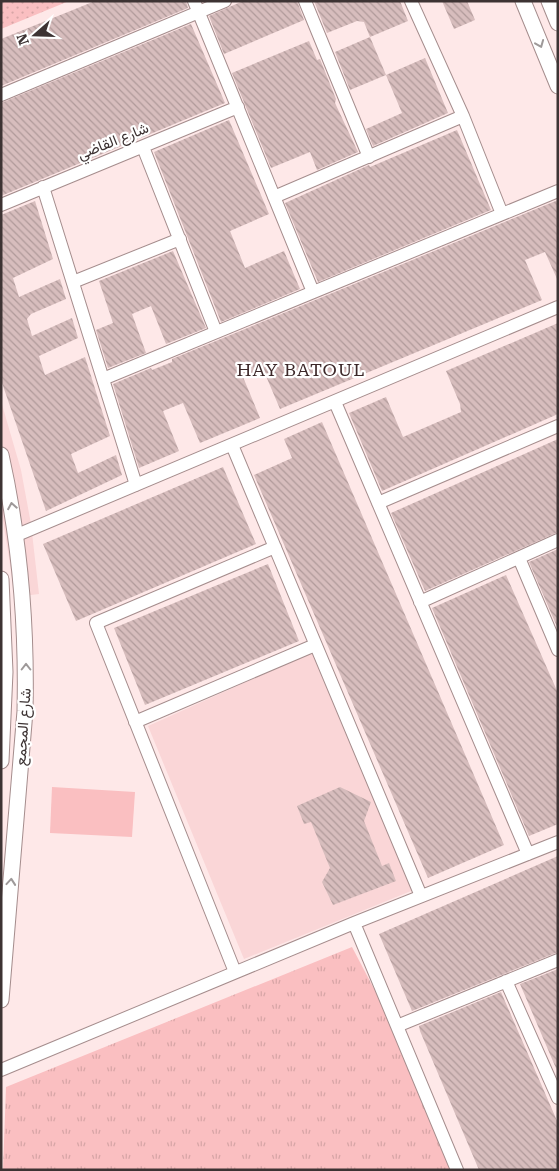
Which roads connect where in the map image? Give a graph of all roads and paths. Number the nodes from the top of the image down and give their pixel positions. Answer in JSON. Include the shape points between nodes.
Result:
{"nodes":[{"id":1,"x":225,"y":1,"type":"edge"},
{"id":2,"x":304,"y":1,"type":"edge"},
{"id":3,"x":412,"y":1,"type":"edge"},
{"id":4,"x":523,"y":1,"type":"edge"},
{"id":5,"x":549,"y":1,"type":"edge"},
{"id":6,"x":196,"y":7,"type":"edge"},
{"id":7,"x":558,"y":23,"type":"edge"},
{"id":8,"x":558,"y":86,"type":"edge"},
{"id":9,"x":1,"y":95,"type":"edge"},
{"id":10,"x":238,"y":107,"type":"junction"},
{"id":11,"x":463,"y":116,"type":"junction"},
{"id":12,"x":143,"y":147,"type":"junction"},
{"id":13,"x":369,"y":157,"type":"junction"},
{"id":14,"x":43,"y":187,"type":"junction"},
{"id":15,"x":558,"y":191,"type":"edge"},
{"id":16,"x":274,"y":197,"type":"junction"},
{"id":17,"x":1,"y":205,"type":"edge"},
{"id":18,"x":502,"y":214,"type":"junction"},
{"id":19,"x":180,"y":239,"type":"junction"},
{"id":20,"x":73,"y":282,"type":"junction"},
{"id":21,"x":314,"y":292,"type":"junction"},
{"id":22,"x":558,"y":307,"type":"edge"},
{"id":23,"x":216,"y":332,"type":"junction"},
{"id":24,"x":103,"y":379,"type":"junction"},
{"id":25,"x":335,"y":402,"type":"junction"},
{"id":26,"x":558,"y":426,"type":"edge"},
{"id":27,"x":232,"y":445,"type":"junction"},
{"id":28,"x":1,"y":455,"type":"edge"},
{"id":29,"x":136,"y":485,"type":"junction"},
{"id":30,"x":378,"y":503,"type":"junction"},
{"id":31,"x":17,"y":534,"type":"junction"},
{"id":32,"x":558,"y":540,"type":"edge"},
{"id":33,"x":275,"y":547,"type":"junction"},
{"id":34,"x":519,"y":558,"type":"junction"},
{"id":35,"x":1,"y":579,"type":"edge"},
{"id":36,"x":420,"y":602,"type":"junction"},
{"id":37,"x":315,"y":645,"type":"junction"},
{"id":38,"x":558,"y":650,"type":"edge"},
{"id":39,"x":3,"y":683,"type":"edge"},
{"id":40,"x":135,"y":722,"type":"junction"},
{"id":41,"x":1,"y":762,"type":"edge"},
{"id":42,"x":558,"y":842,"type":"edge"},
{"id":43,"x":528,"y":854,"type":"junction"},
{"id":44,"x":421,"y":896,"type":"junction"},
{"id":45,"x":354,"y":923,"type":"junction"},
{"id":46,"x":558,"y":960,"type":"edge"},
{"id":47,"x":235,"y":972,"type":"junction"},
{"id":48,"x":506,"y":981,"type":"junction"},
{"id":49,"x":1,"y":1000,"type":"edge"},
{"id":50,"x":397,"y":1026,"type":"junction"},
{"id":51,"x":1,"y":1070,"type":"edge"},
{"id":52,"x":553,"y":1072,"type":"edge"},
{"id":53,"x":558,"y":1098,"type":"edge"},
{"id":54,"x":457,"y":1170,"type":"edge"}],
"edges":[{"from":1,"to":6,"type":"street"},
{"from":2,"to":13,"type":"street"},
{"from":3,"to":11,"type":"street"},
{"from":4,"to":8,"type":"street","one_way":true},
{"from":5,"to":7,"type":"street"},
{"from":6,"to":9,"type":"street"},
{"from":6,"to":10,"type":"street"},
{"from":10,"to":12,"type":"street","name":"شارع القاضي"},
{"from":10,"to":16,"type":"street"},
{"from":11,"to":13,"type":"street"},
{"from":11,"to":18,"type":"street"},
{"from":12,"to":14,"type":"street","name":"شارع القاضي"},
{"from":12,"to":19,"type":"street"},
{"from":13,"to":16,"type":"street"},
{"from":14,"to":17,"type":"street","name":"شارع القاضي"},
{"from":14,"to":20,"type":"street"},
{"from":15,"to":18,"type":"street"},
{"from":16,"to":21,"type":"street"},
{"from":18,"to":21,"type":"street"},
{"from":19,"to":20,"type":"street"},
{"from":19,"to":23,"type":"street"},
{"from":20,"to":24,"type":"street"},
{"from":21,"to":23,"type":"street"},
{"from":22,"to":25,"type":"street"},
{"from":23,"to":24,"type":"street"},
{"from":24,"to":29,"type":"street"},
{"from":25,"to":27,"type":"street"},
{"from":25,"to":30,"type":"street"},
{"from":26,"to":30,"type":"street"},
{"from":27,"to":29,"type":"street"},
{"from":27,"to":33,"type":"street"},
{"from":31,"to":28,"type":"street","name":"شارع المجمع","one_way":true},
{"from":29,"to":31,"type":"street"},
{"from":30,"to":36,"type":"street"},
{"from":49,"to":31,"type":"street","name":"شارع المجمع","one_way":true,"via":[[25,711],[26,640]]},
{"from":32,"to":34,"type":"street"},
{"from":33,"to":37,"type":"street"},
{"from":33,"to":40,"type":"street","via":[[96,623]]},
{"from":34,"to":36,"type":"street"},
{"from":34,"to":38,"type":"street"},
{"from":35,"to":39,"type":"street","name":"شارع المجمع","via":[[5,636]]},
{"from":36,"to":43,"type":"street"},
{"from":37,"to":40,"type":"street"},
{"from":37,"to":44,"type":"street"},
{"from":39,"to":41,"type":"street","name":"شارع المجمع"},
{"from":40,"to":47,"type":"street"},
{"from":42,"to":43,"type":"street"},
{"from":43,"to":44,"type":"street"},
{"from":44,"to":45,"type":"street"},
{"from":45,"to":47,"type":"street"},
{"from":45,"to":50,"type":"street"},
{"from":46,"to":48,"type":"street"},
{"from":47,"to":51,"type":"street"},
{"from":48,"to":50,"type":"street"},
{"from":48,"to":52,"type":"street"},
{"from":50,"to":54,"type":"street"},
{"from":52,"to":53,"type":"street"}]}
